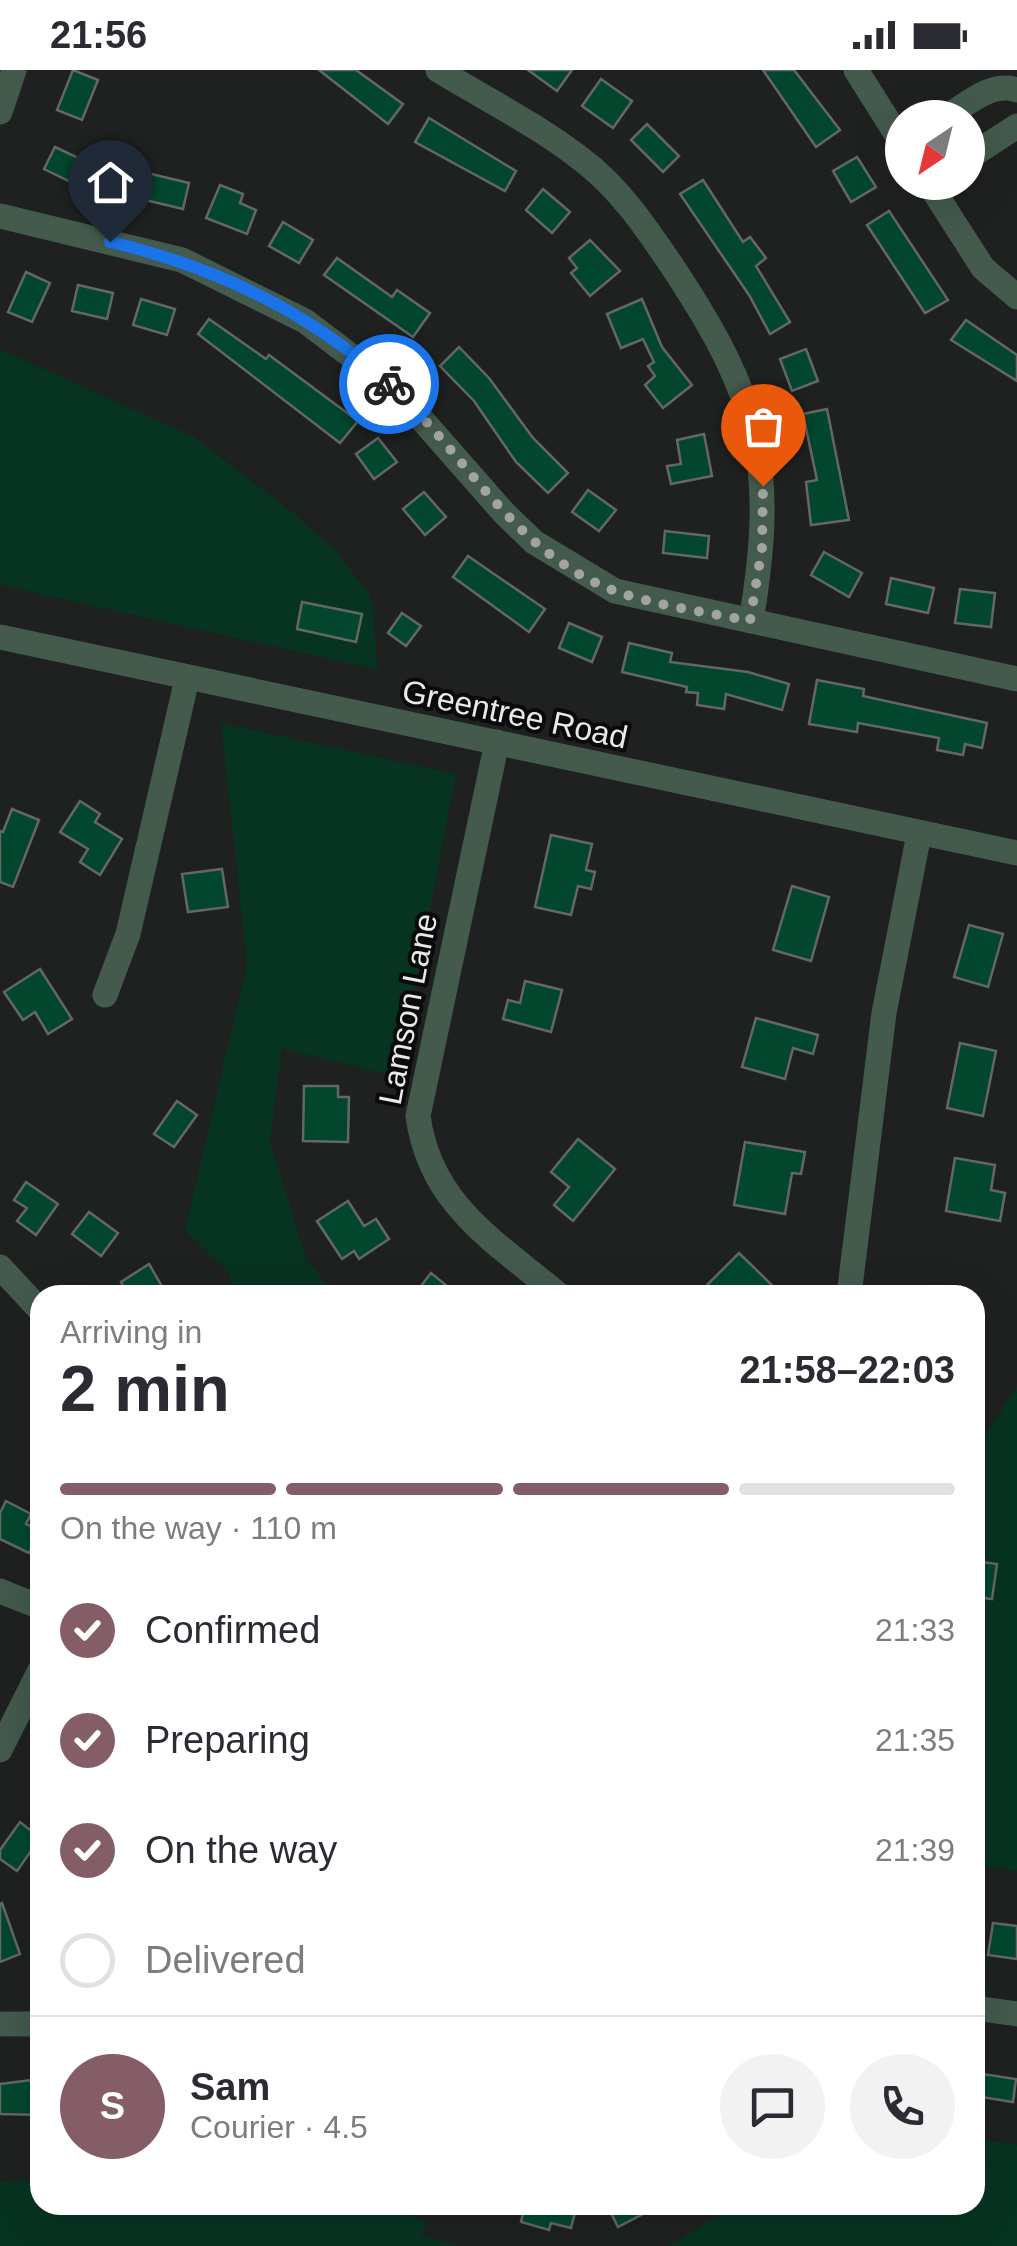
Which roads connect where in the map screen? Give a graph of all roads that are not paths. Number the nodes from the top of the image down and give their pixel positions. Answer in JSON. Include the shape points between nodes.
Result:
{"nodes":[{"id":1,"x":14,"y":70,"type":"edge"},
{"id":2,"x":438,"y":70,"type":"edge"},
{"id":3,"x":856,"y":70,"type":"edge"},
{"id":4,"x":1017,"y":90,"type":"edge"},
{"id":5,"x":975,"y":100,"type":"edge"},
{"id":6,"x":0,"y":112,"type":"edge"},
{"id":7,"x":885,"y":116,"type":"edge"},
{"id":8,"x":1017,"y":126,"type":"edge"},
{"id":9,"x":985,"y":147,"type":"edge"},
{"id":10,"x":940,"y":200,"type":"edge"},
{"id":11,"x":0,"y":216,"type":"edge"},
{"id":12,"x":1017,"y":297,"type":"edge"},
{"id":13,"x":750,"y":621,"type":"junction"},
{"id":14,"x":0,"y":636,"type":"edge"},
{"id":15,"x":1017,"y":678,"type":"edge"},
{"id":16,"x":187,"y":679,"type":"junction"},
{"id":17,"x":497,"y":742,"type":"junction"},
{"id":18,"x":919,"y":834,"type":"junction"},
{"id":19,"x":1017,"y":853,"type":"edge"},
{"id":20,"x":105,"y":995,"type":"dead end"},
{"id":21,"x":0,"y":1267,"type":"edge"},
{"id":22,"x":548,"y":1285,"type":"edge"},
{"id":23,"x":850,"y":1285,"type":"edge"},
{"id":24,"x":30,"y":1299,"type":"edge"},
{"id":25,"x":0,"y":1591,"type":"edge"},
{"id":26,"x":30,"y":1603,"type":"edge"},
{"id":27,"x":30,"y":1690,"type":"edge"},
{"id":28,"x":0,"y":1750,"type":"edge"},
{"id":29,"x":985,"y":2009,"type":"edge"},
{"id":30,"x":1017,"y":2014,"type":"edge"},
{"id":31,"x":0,"y":2024,"type":"edge"},
{"id":32,"x":30,"y":2024,"type":"edge"}],
"edges":[{"from":1,"to":6,"type":"street"},
{"from":2,"to":13,"type":"street","via":[[599,174],[642,222],[720,339],[745,394],[760,451],[764,520]]},
{"from":3,"to":7,"type":"street"},
{"from":4,"to":5,"type":"street","via":[[1003,86]]},
{"from":8,"to":9,"type":"street"},
{"from":10,"to":12,"type":"street","via":[[983,268]]},
{"from":11,"to":13,"type":"street","via":[[165,254],[256,293],[372,369],[504,514],[574,570],[615,591]]},
{"from":13,"to":15,"type":"street"},
{"from":14,"to":16,"type":"street","name":"Greentree Road"},
{"from":16,"to":17,"type":"street","name":"Greentree Road"},
{"from":16,"to":20,"type":"street","via":[[128,934]]},
{"from":17,"to":18,"type":"street","name":"Greentree Road"},
{"from":17,"to":22,"type":"street","name":"Lamson Lane","via":[[418,1116],[431,1172],[446,1194]]},
{"from":18,"to":19,"type":"street","name":"Greentree Road"},
{"from":18,"to":23,"type":"street","via":[[884,1013]]},
{"from":21,"to":24,"type":"street"},
{"from":25,"to":26,"type":"street"},
{"from":27,"to":28,"type":"street"},
{"from":29,"to":30,"type":"street"},
{"from":31,"to":32,"type":"street"}]}
